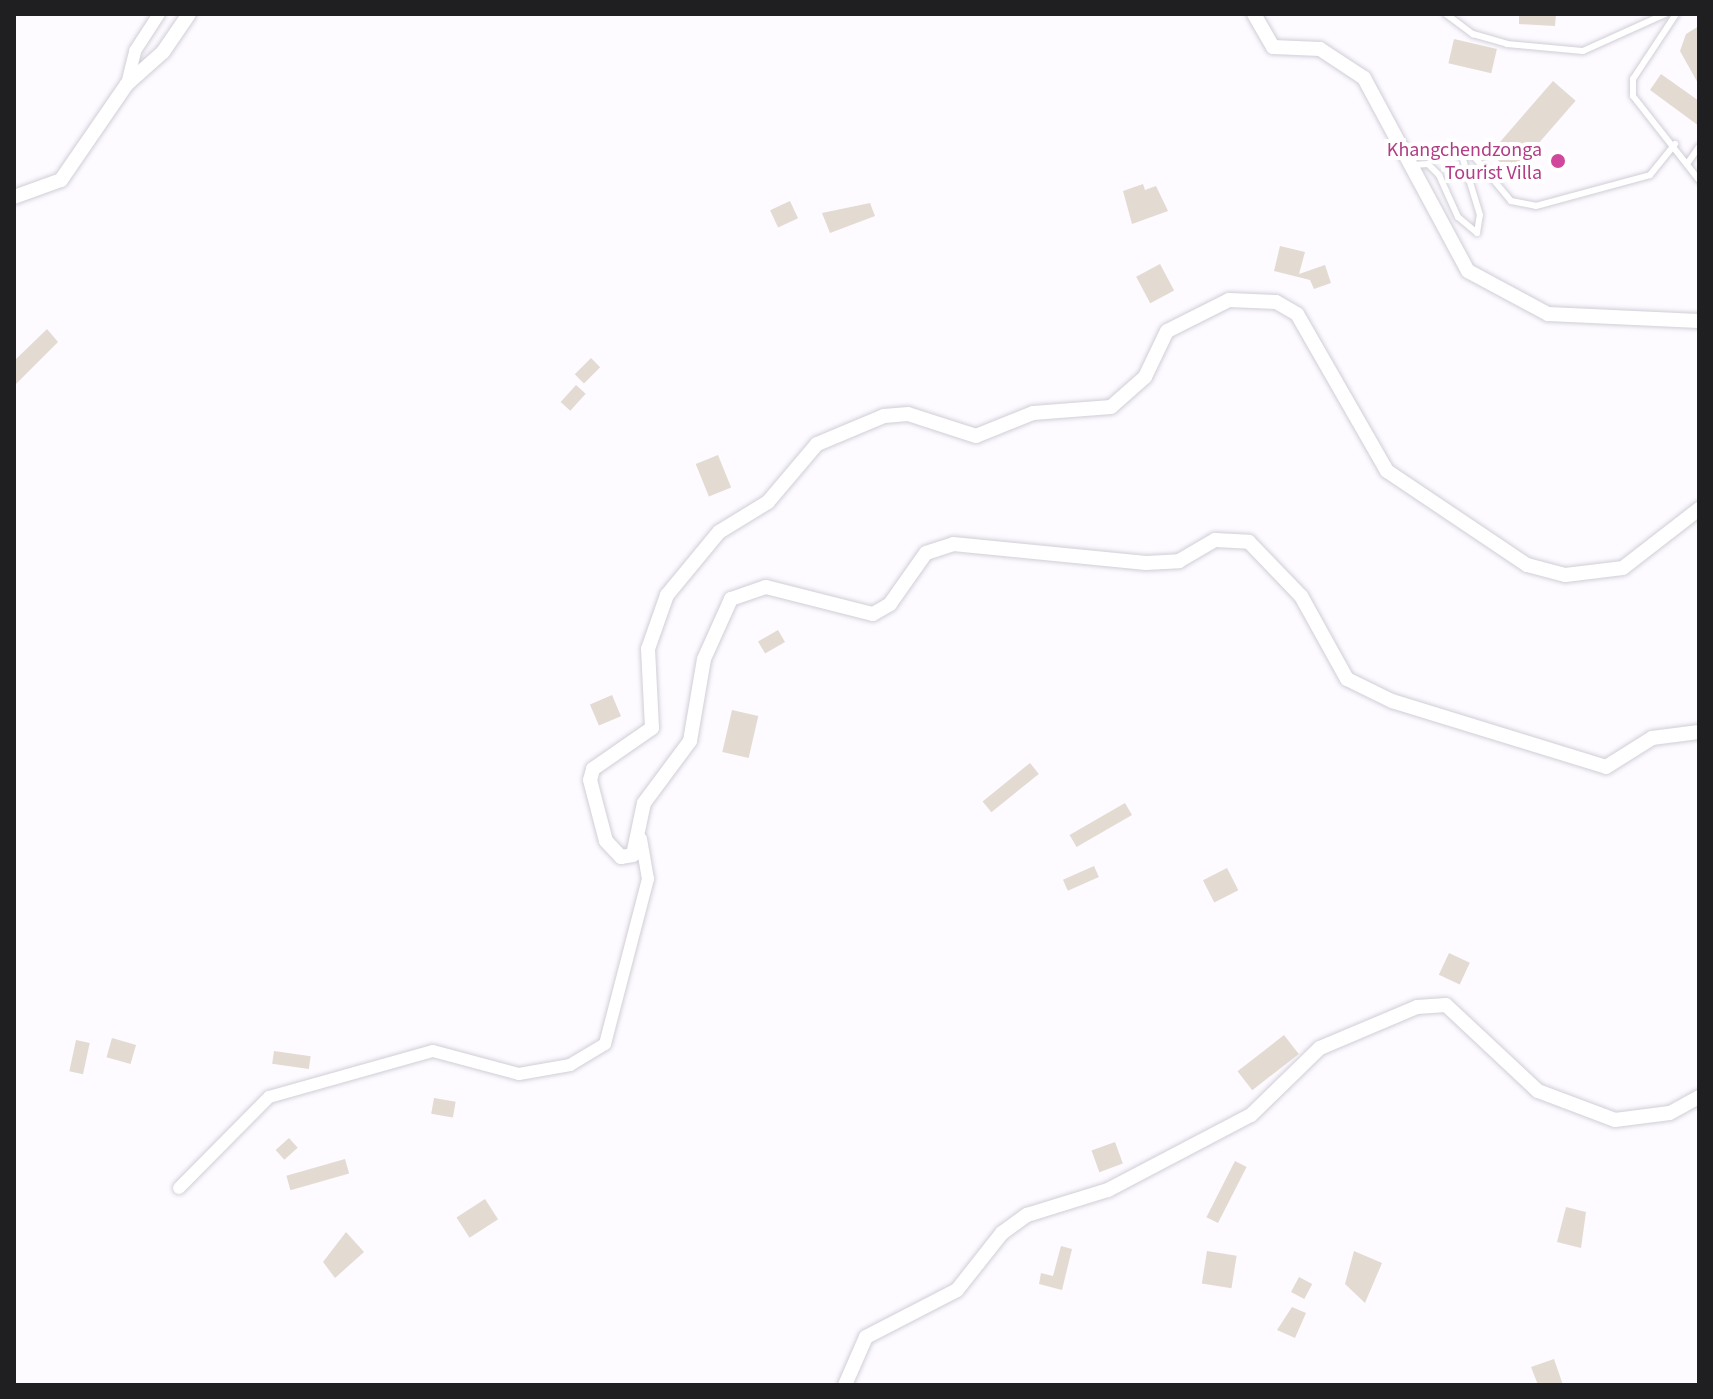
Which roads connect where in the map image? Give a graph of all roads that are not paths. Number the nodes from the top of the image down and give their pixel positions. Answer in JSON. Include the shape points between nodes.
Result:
{"nodes":[{"id":1,"x":159,"y":14,"type":"edge"},
{"id":2,"x":189,"y":14,"type":"edge"},
{"id":3,"x":1254,"y":14,"type":"edge"},
{"id":4,"x":1446,"y":14,"type":"edge"},
{"id":5,"x":1665,"y":14,"type":"edge"},
{"id":6,"x":1676,"y":14,"type":"edge"},
{"id":7,"x":127,"y":84,"type":"junction"},
{"id":8,"x":1675,"y":144,"type":"junction"},
{"id":9,"x":1699,"y":147,"type":"edge"},
{"id":10,"x":1687,"y":164,"type":"junction"},
{"id":11,"x":1410,"y":165,"type":"junction"},
{"id":12,"x":1699,"y":180,"type":"edge"},
{"id":13,"x":14,"y":197,"type":"edge"},
{"id":14,"x":1699,"y":321,"type":"edge"},
{"id":15,"x":1699,"y":509,"type":"edge"},
{"id":16,"x":1699,"y":732,"type":"edge"},
{"id":17,"x":641,"y":839,"type":"junction"},
{"id":18,"x":1699,"y":1097,"type":"edge"},
{"id":19,"x":179,"y":1188,"type":"dead end"},
{"id":20,"x":845,"y":1385,"type":"edge"}],
"edges":[{"from":1,"to":7,"type":"street","via":[[135,51]]},
{"from":2,"to":7,"type":"street","via":[[163,52]]},
{"from":3,"to":11,"type":"street","via":[[1273,47],[1320,49],[1364,78]]},
{"from":4,"to":5,"type":"lane","via":[[1473,34],[1507,44],[1583,51]]},
{"from":6,"to":8,"type":"lane","via":[[1633,79],[1633,96]]},
{"from":7,"to":13,"type":"street","via":[[61,180]]},
{"from":8,"to":10,"type":"lane"},
{"from":8,"to":11,"type":"lane","via":[[1650,175],[1536,206],[1511,201],[1472,154],[1461,153],[1480,215],[1477,233],[1458,217],[1439,175],[1428,164]]},
{"from":9,"to":10,"type":"lane"},
{"from":10,"to":12,"type":"lane"},
{"from":11,"to":14,"type":"street","via":[[1468,271],[1490,285],[1548,314]]},
{"from":15,"to":17,"type":"street","via":[[1623,568],[1565,575],[1527,565],[1387,471],[1297,314],[1276,302],[1229,300],[1167,331],[1145,377],[1111,407],[1033,413],[976,436],[908,414],[884,416],[817,444],[768,502],[719,532],[652,621],[652,728],[593,769],[590,780],[598,825],[614,851],[633,855]]},
{"from":16,"to":17,"type":"street","via":[[1652,738],[1606,767],[1392,701],[1347,679],[1301,596],[1249,542],[1215,540],[1179,561],[1146,563],[953,544],[926,553],[890,604],[873,614],[766,587],[731,599],[704,659],[690,741],[644,803]]},
{"from":17,"to":19,"type":"street","via":[[648,879],[605,1044],[570,1065],[519,1074],[433,1051],[269,1097]]},
{"from":18,"to":20,"type":"street","via":[[1670,1113],[1615,1120],[1538,1091],[1446,1005],[1404,1011],[1320,1048],[1251,1115],[1108,1190],[1027,1215],[1002,1233],[957,1290],[866,1337]]}]}
